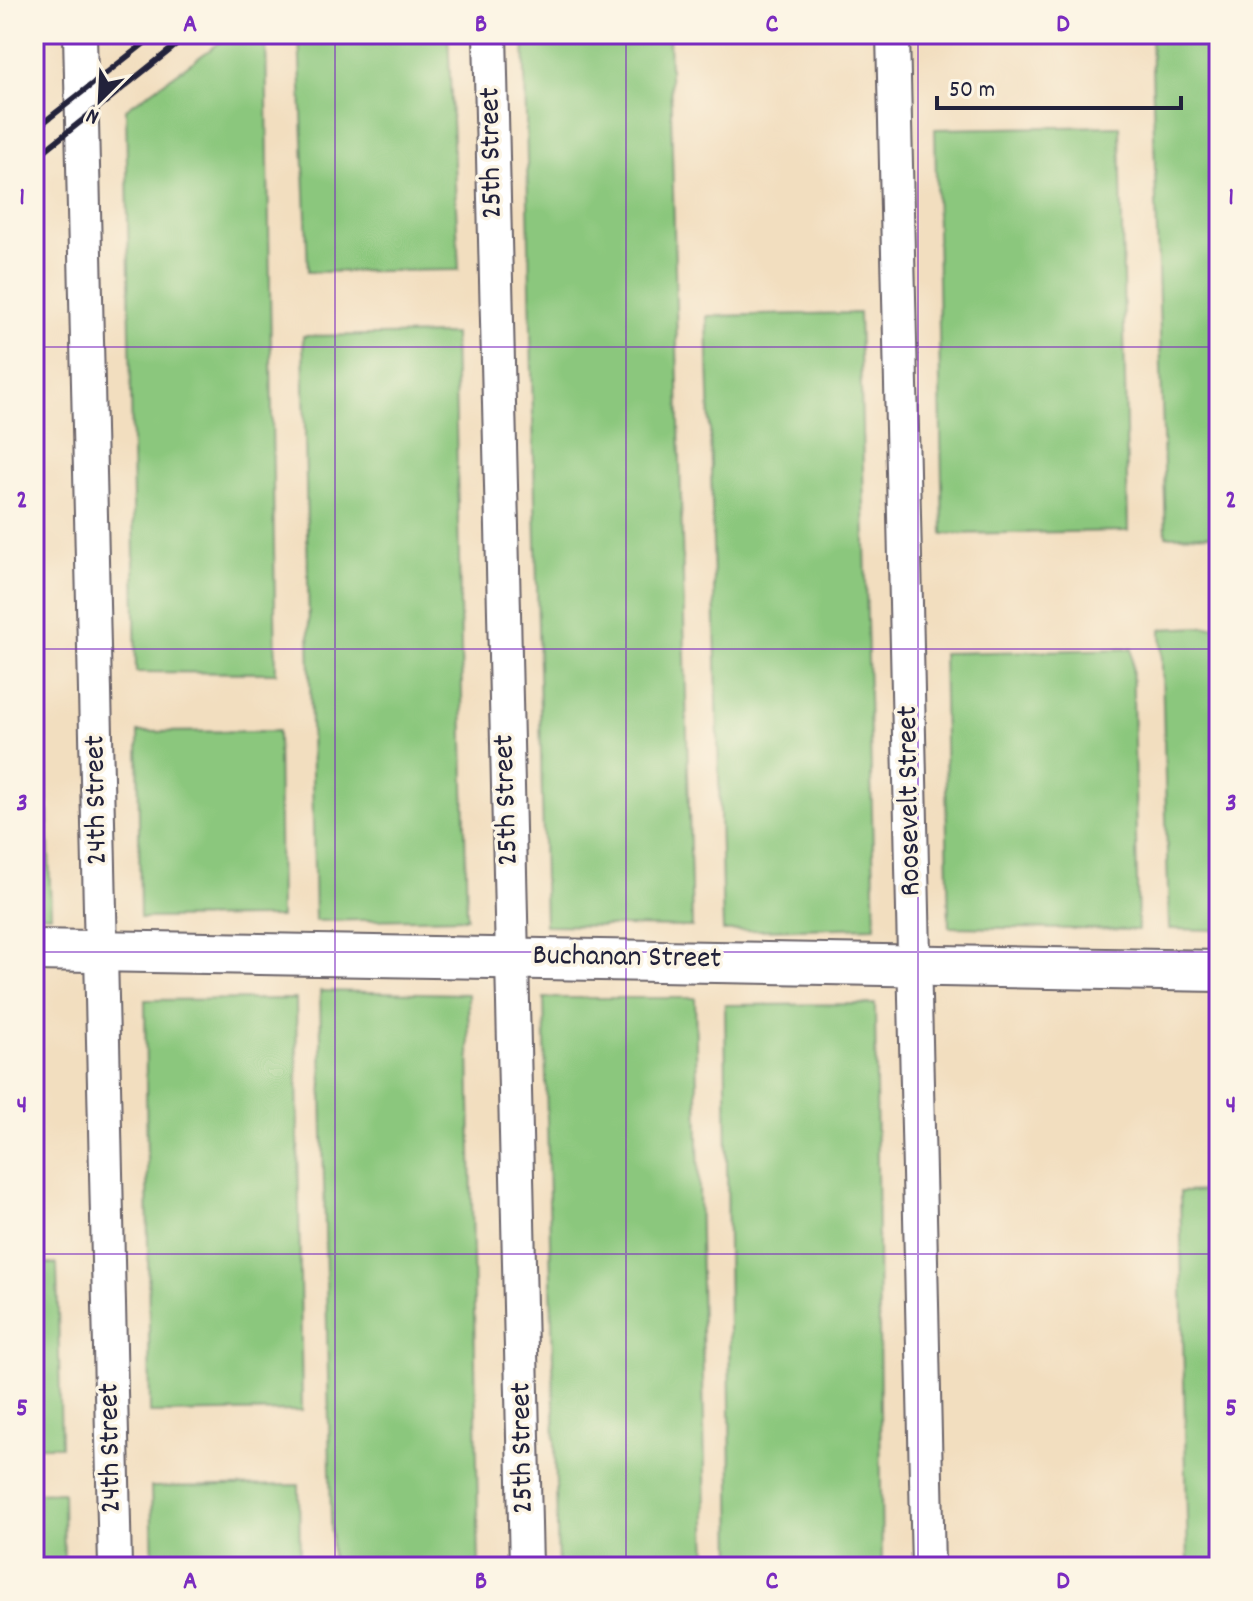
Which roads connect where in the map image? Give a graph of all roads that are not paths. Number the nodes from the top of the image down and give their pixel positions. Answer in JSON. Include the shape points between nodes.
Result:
{"nodes":[{"id":1,"x":80,"y":34,"type":"edge"},
{"id":2,"x":490,"y":34,"type":"edge"},
{"id":3,"x":893,"y":34,"type":"edge"},
{"id":4,"x":34,"y":950,"type":"edge"},
{"id":5,"x":101,"y":951,"type":"junction"},
{"id":6,"x":514,"y":957,"type":"junction"},
{"id":7,"x":914,"y":965,"type":"junction"},
{"id":8,"x":1219,"y":971,"type":"edge"},
{"id":9,"x":115,"y":1567,"type":"edge"},
{"id":10,"x":526,"y":1567,"type":"edge"},
{"id":11,"x":928,"y":1567,"type":"edge"}],
"edges":[{"from":1,"to":5,"type":"street","name":"24th Street"},
{"from":2,"to":6,"type":"street","name":"25th Street"},
{"from":3,"to":7,"type":"street","name":"Roosevelt Street"},
{"from":4,"to":5,"type":"street","name":"Buchanan Street"},
{"from":5,"to":6,"type":"street","name":"Buchanan Street"},
{"from":5,"to":9,"type":"street","name":"24th Street"},
{"from":6,"to":7,"type":"street","name":"Buchanan Street"},
{"from":6,"to":10,"type":"street","name":"25th Street"},
{"from":7,"to":8,"type":"street","name":"Buchanan Street"},
{"from":7,"to":11,"type":"street","name":"Roosevelt Street"}]}
